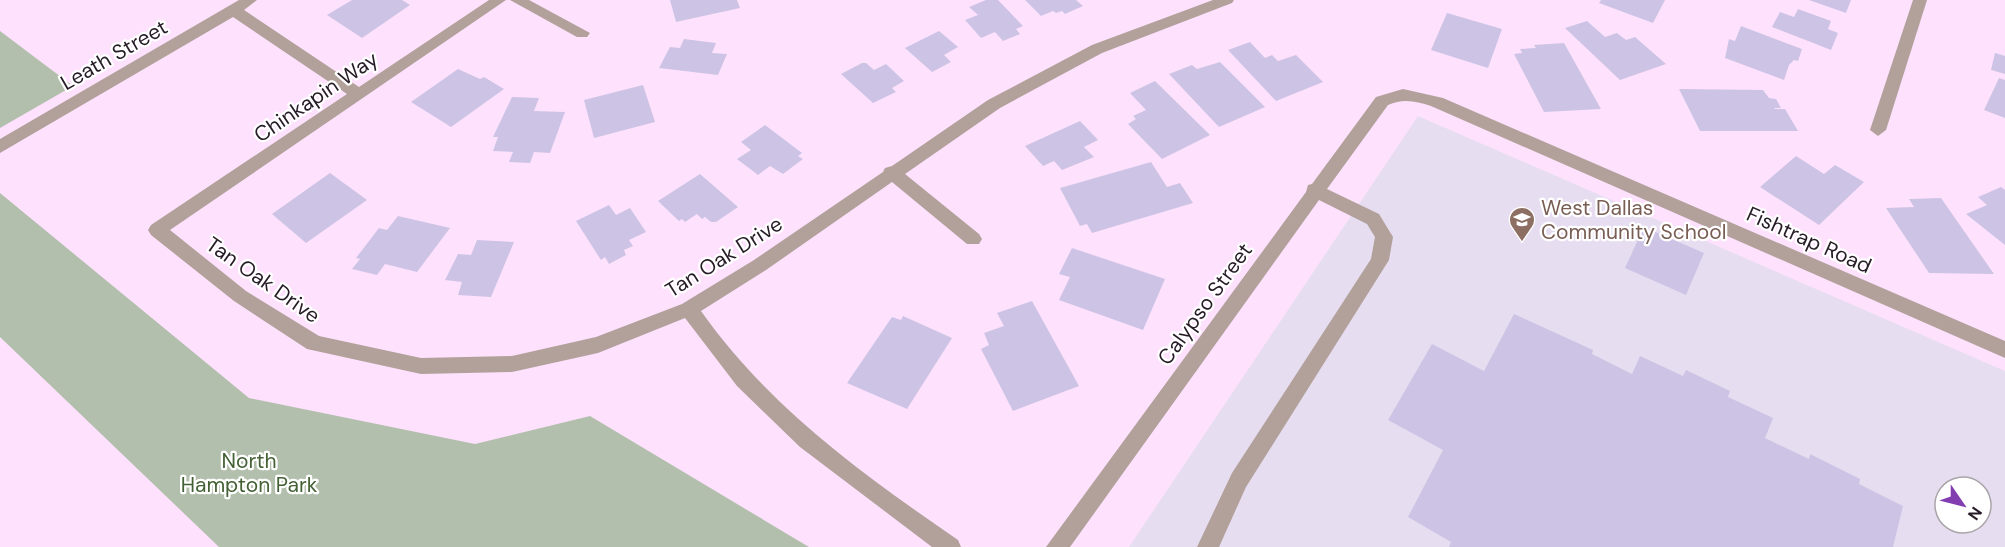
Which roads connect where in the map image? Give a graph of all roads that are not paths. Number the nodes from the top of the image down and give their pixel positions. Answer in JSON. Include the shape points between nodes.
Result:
{"nodes":[{"id":1,"x":250,"y":0,"type":"edge"},
{"id":2,"x":499,"y":0,"type":"edge"},
{"id":3,"x":517,"y":0,"type":"edge"},
{"id":4,"x":1227,"y":0,"type":"edge"},
{"id":5,"x":1920,"y":0,"type":"edge"},
{"id":6,"x":233,"y":10,"type":"junction"},
{"id":7,"x":582,"y":33,"type":"dead end"},
{"id":8,"x":358,"y":94,"type":"junction"},
{"id":9,"x":1395,"y":94,"type":"joint"},
{"id":10,"x":1878,"y":130,"type":"dead end"},
{"id":11,"x":0,"y":147,"type":"edge"},
{"id":12,"x":891,"y":172,"type":"junction"},
{"id":13,"x":1314,"y":190,"type":"junction"},
{"id":14,"x":157,"y":230,"type":"joint"},
{"id":15,"x":973,"y":239,"type":"dead end"},
{"id":16,"x":689,"y":309,"type":"junction"},
{"id":17,"x":2005,"y":350,"type":"edge"},
{"id":18,"x":1206,"y":546,"type":"edge"},
{"id":19,"x":950,"y":547,"type":"edge"},
{"id":20,"x":1057,"y":547,"type":"edge"}],
"edges":[{"from":1,"to":6,"type":"street","name":"Leath Street"},
{"from":2,"to":8,"type":"street","name":"Chinkapin Way"},
{"from":3,"to":7,"type":"street"},
{"from":4,"to":12,"type":"street","name":"Tan Oak Drive","via":[[1097,49],[994,104]]},
{"from":5,"to":10,"type":"street"},
{"from":6,"to":8,"type":"street"},
{"from":6,"to":11,"type":"street","name":"Leath Street"},
{"from":8,"to":14,"type":"street","name":"Chinkapin Way"},
{"from":9,"to":13,"type":"street","name":"Calypso Street","via":[[1382,101]]},
{"from":9,"to":17,"type":"street","name":"Fishtrap Road","via":[[1414,94],[1437,102]]},
{"from":12,"to":15,"type":"street"},
{"from":12,"to":16,"type":"street","name":"Tan Oak Drive"},
{"from":13,"to":18,"type":"street","via":[[1373,219],[1384,237],[1380,260],[1239,480]]},
{"from":13,"to":20,"type":"street","name":"Calypso Street"},
{"from":14,"to":16,"type":"street","name":"Tan Oak Drive","via":[[240,296],[314,343],[421,366],[523,362],[598,345]]},
{"from":16,"to":19,"type":"street","via":[[712,346],[765,406],[838,469]]}]}
